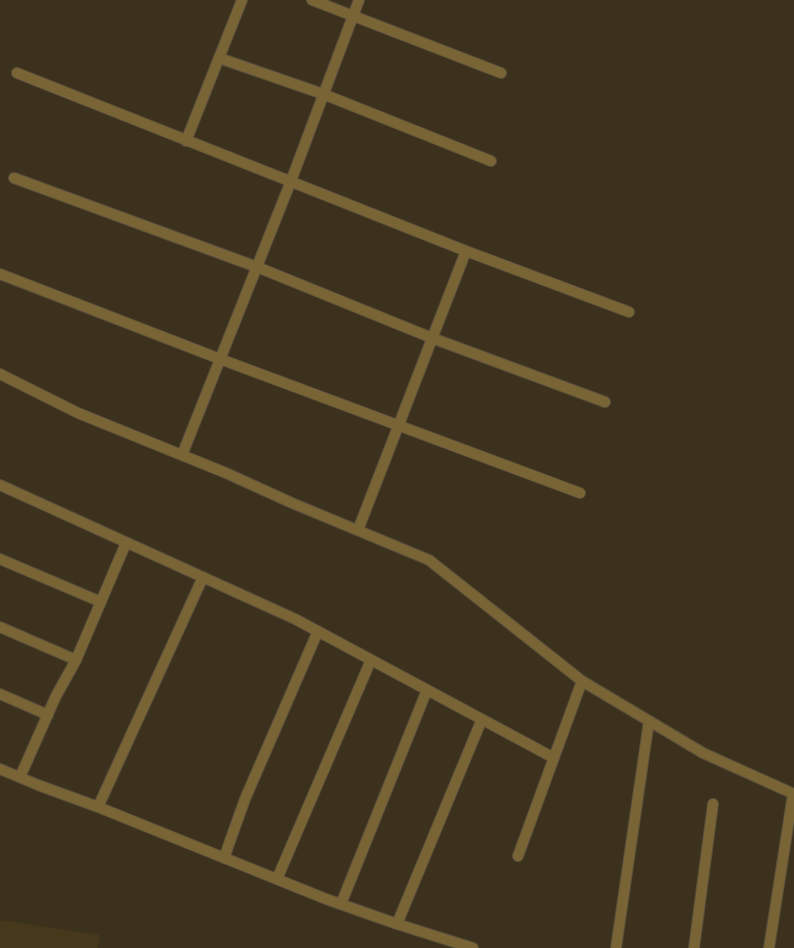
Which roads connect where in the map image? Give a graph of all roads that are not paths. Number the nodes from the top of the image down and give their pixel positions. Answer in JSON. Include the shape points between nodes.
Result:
{"nodes":[{"id":1,"x":242,"y":0,"type":"edge"},
{"id":2,"x":312,"y":0,"type":"edge"},
{"id":3,"x":359,"y":0,"type":"edge"},
{"id":4,"x":353,"y":16,"type":"junction"},
{"id":5,"x":219,"y":58,"type":"junction"},
{"id":6,"x":18,"y":73,"type":"dead end"},
{"id":7,"x":501,"y":73,"type":"dead end"},
{"id":8,"x":323,"y":94,"type":"junction"},
{"id":9,"x":186,"y":141,"type":"junction"},
{"id":10,"x":491,"y":161,"type":"dead end"},
{"id":11,"x":14,"y":178,"type":"dead end"},
{"id":12,"x":290,"y":182,"type":"junction"},
{"id":13,"x":466,"y":251,"type":"junction"},
{"id":14,"x":256,"y":267,"type":"junction"},
{"id":15,"x":0,"y":274,"type":"edge"},
{"id":16,"x":629,"y":312,"type":"dead end"},
{"id":17,"x":432,"y":338,"type":"junction"},
{"id":18,"x":220,"y":359,"type":"junction"},
{"id":19,"x":0,"y":374,"type":"edge"},
{"id":20,"x":605,"y":402,"type":"dead end"},
{"id":21,"x":398,"y":426,"type":"junction"},
{"id":22,"x":182,"y":455,"type":"junction"},
{"id":23,"x":0,"y":485,"type":"edge"},
{"id":24,"x":580,"y":493,"type":"dead end"},
{"id":25,"x":358,"y":530,"type":"junction"},
{"id":26,"x":126,"y":542,"type":"junction"},
{"id":27,"x":0,"y":559,"type":"edge"},
{"id":28,"x":203,"y":577,"type":"junction"},
{"id":29,"x":101,"y":602,"type":"junction"},
{"id":30,"x":0,"y":627,"type":"edge"},
{"id":31,"x":318,"y":631,"type":"junction"},
{"id":32,"x":76,"y":660,"type":"junction"},
{"id":33,"x":371,"y":660,"type":"junction"},
{"id":34,"x":582,"y":681,"type":"junction"},
{"id":35,"x":428,"y":690,"type":"junction"},
{"id":36,"x":0,"y":694,"type":"edge"},
{"id":37,"x":48,"y":715,"type":"junction"},
{"id":38,"x":482,"y":720,"type":"junction"},
{"id":39,"x":649,"y":721,"type":"junction"},
{"id":40,"x":554,"y":758,"type":"junction"},
{"id":41,"x":0,"y":769,"type":"edge"},
{"id":42,"x":20,"y":777,"type":"junction"},
{"id":43,"x":794,"y":794,"type":"edge"},
{"id":44,"x":714,"y":804,"type":"dead end"},
{"id":45,"x":98,"y":807,"type":"junction"},
{"id":46,"x":518,"y":856,"type":"dead end"},
{"id":47,"x":224,"y":858,"type":"junction"},
{"id":48,"x":277,"y":879,"type":"junction"},
{"id":49,"x":342,"y":904,"type":"junction"},
{"id":50,"x":397,"y":924,"type":"junction"},
{"id":51,"x":473,"y":948,"type":"edge"},
{"id":52,"x":616,"y":948,"type":"edge"},
{"id":53,"x":694,"y":948,"type":"edge"},
{"id":54,"x":769,"y":948,"type":"edge"}],
"edges":[{"from":1,"to":5,"type":"street"},
{"from":2,"to":4,"type":"street"},
{"from":3,"to":4,"type":"street"},
{"from":4,"to":7,"type":"street"},
{"from":4,"to":8,"type":"street"},
{"from":5,"to":8,"type":"street"},
{"from":5,"to":9,"type":"street"},
{"from":6,"to":9,"type":"street"},
{"from":8,"to":10,"type":"street"},
{"from":8,"to":12,"type":"street"},
{"from":9,"to":12,"type":"street"},
{"from":11,"to":14,"type":"street"},
{"from":12,"to":13,"type":"street"},
{"from":12,"to":14,"type":"street"},
{"from":13,"to":16,"type":"street"},
{"from":13,"to":17,"type":"street"},
{"from":14,"to":17,"type":"street"},
{"from":14,"to":18,"type":"street"},
{"from":15,"to":18,"type":"street"},
{"from":17,"to":20,"type":"street"},
{"from":17,"to":21,"type":"street"},
{"from":18,"to":21,"type":"street"},
{"from":18,"to":22,"type":"street"},
{"from":19,"to":22,"type":"street","via":[[78,413]]},
{"from":21,"to":24,"type":"street"},
{"from":21,"to":25,"type":"street"},
{"from":22,"to":25,"type":"street"},
{"from":23,"to":26,"type":"street"},
{"from":25,"to":34,"type":"street","via":[[429,560]]},
{"from":26,"to":28,"type":"street"},
{"from":26,"to":29,"type":"street"},
{"from":27,"to":29,"type":"street"},
{"from":28,"to":31,"type":"street"},
{"from":28,"to":45,"type":"street"},
{"from":29,"to":32,"type":"street"},
{"from":30,"to":32,"type":"street"},
{"from":31,"to":33,"type":"street"},
{"from":31,"to":47,"type":"street","via":[[243,805]]},
{"from":32,"to":37,"type":"street"},
{"from":33,"to":35,"type":"street"},
{"from":33,"to":48,"type":"street"},
{"from":34,"to":39,"type":"street"},
{"from":34,"to":40,"type":"street"},
{"from":35,"to":38,"type":"street"},
{"from":35,"to":49,"type":"street"},
{"from":36,"to":37,"type":"street"},
{"from":37,"to":42,"type":"street"},
{"from":38,"to":40,"type":"street"},
{"from":38,"to":50,"type":"street"},
{"from":39,"to":43,"type":"street","via":[[703,753]]},
{"from":39,"to":52,"type":"street"},
{"from":40,"to":46,"type":"street"},
{"from":41,"to":42,"type":"street"},
{"from":42,"to":45,"type":"street"},
{"from":43,"to":54,"type":"street"},
{"from":44,"to":53,"type":"street"},
{"from":45,"to":47,"type":"street"},
{"from":47,"to":48,"type":"street"},
{"from":48,"to":49,"type":"street"},
{"from":49,"to":50,"type":"street"},
{"from":50,"to":51,"type":"street"}]}
